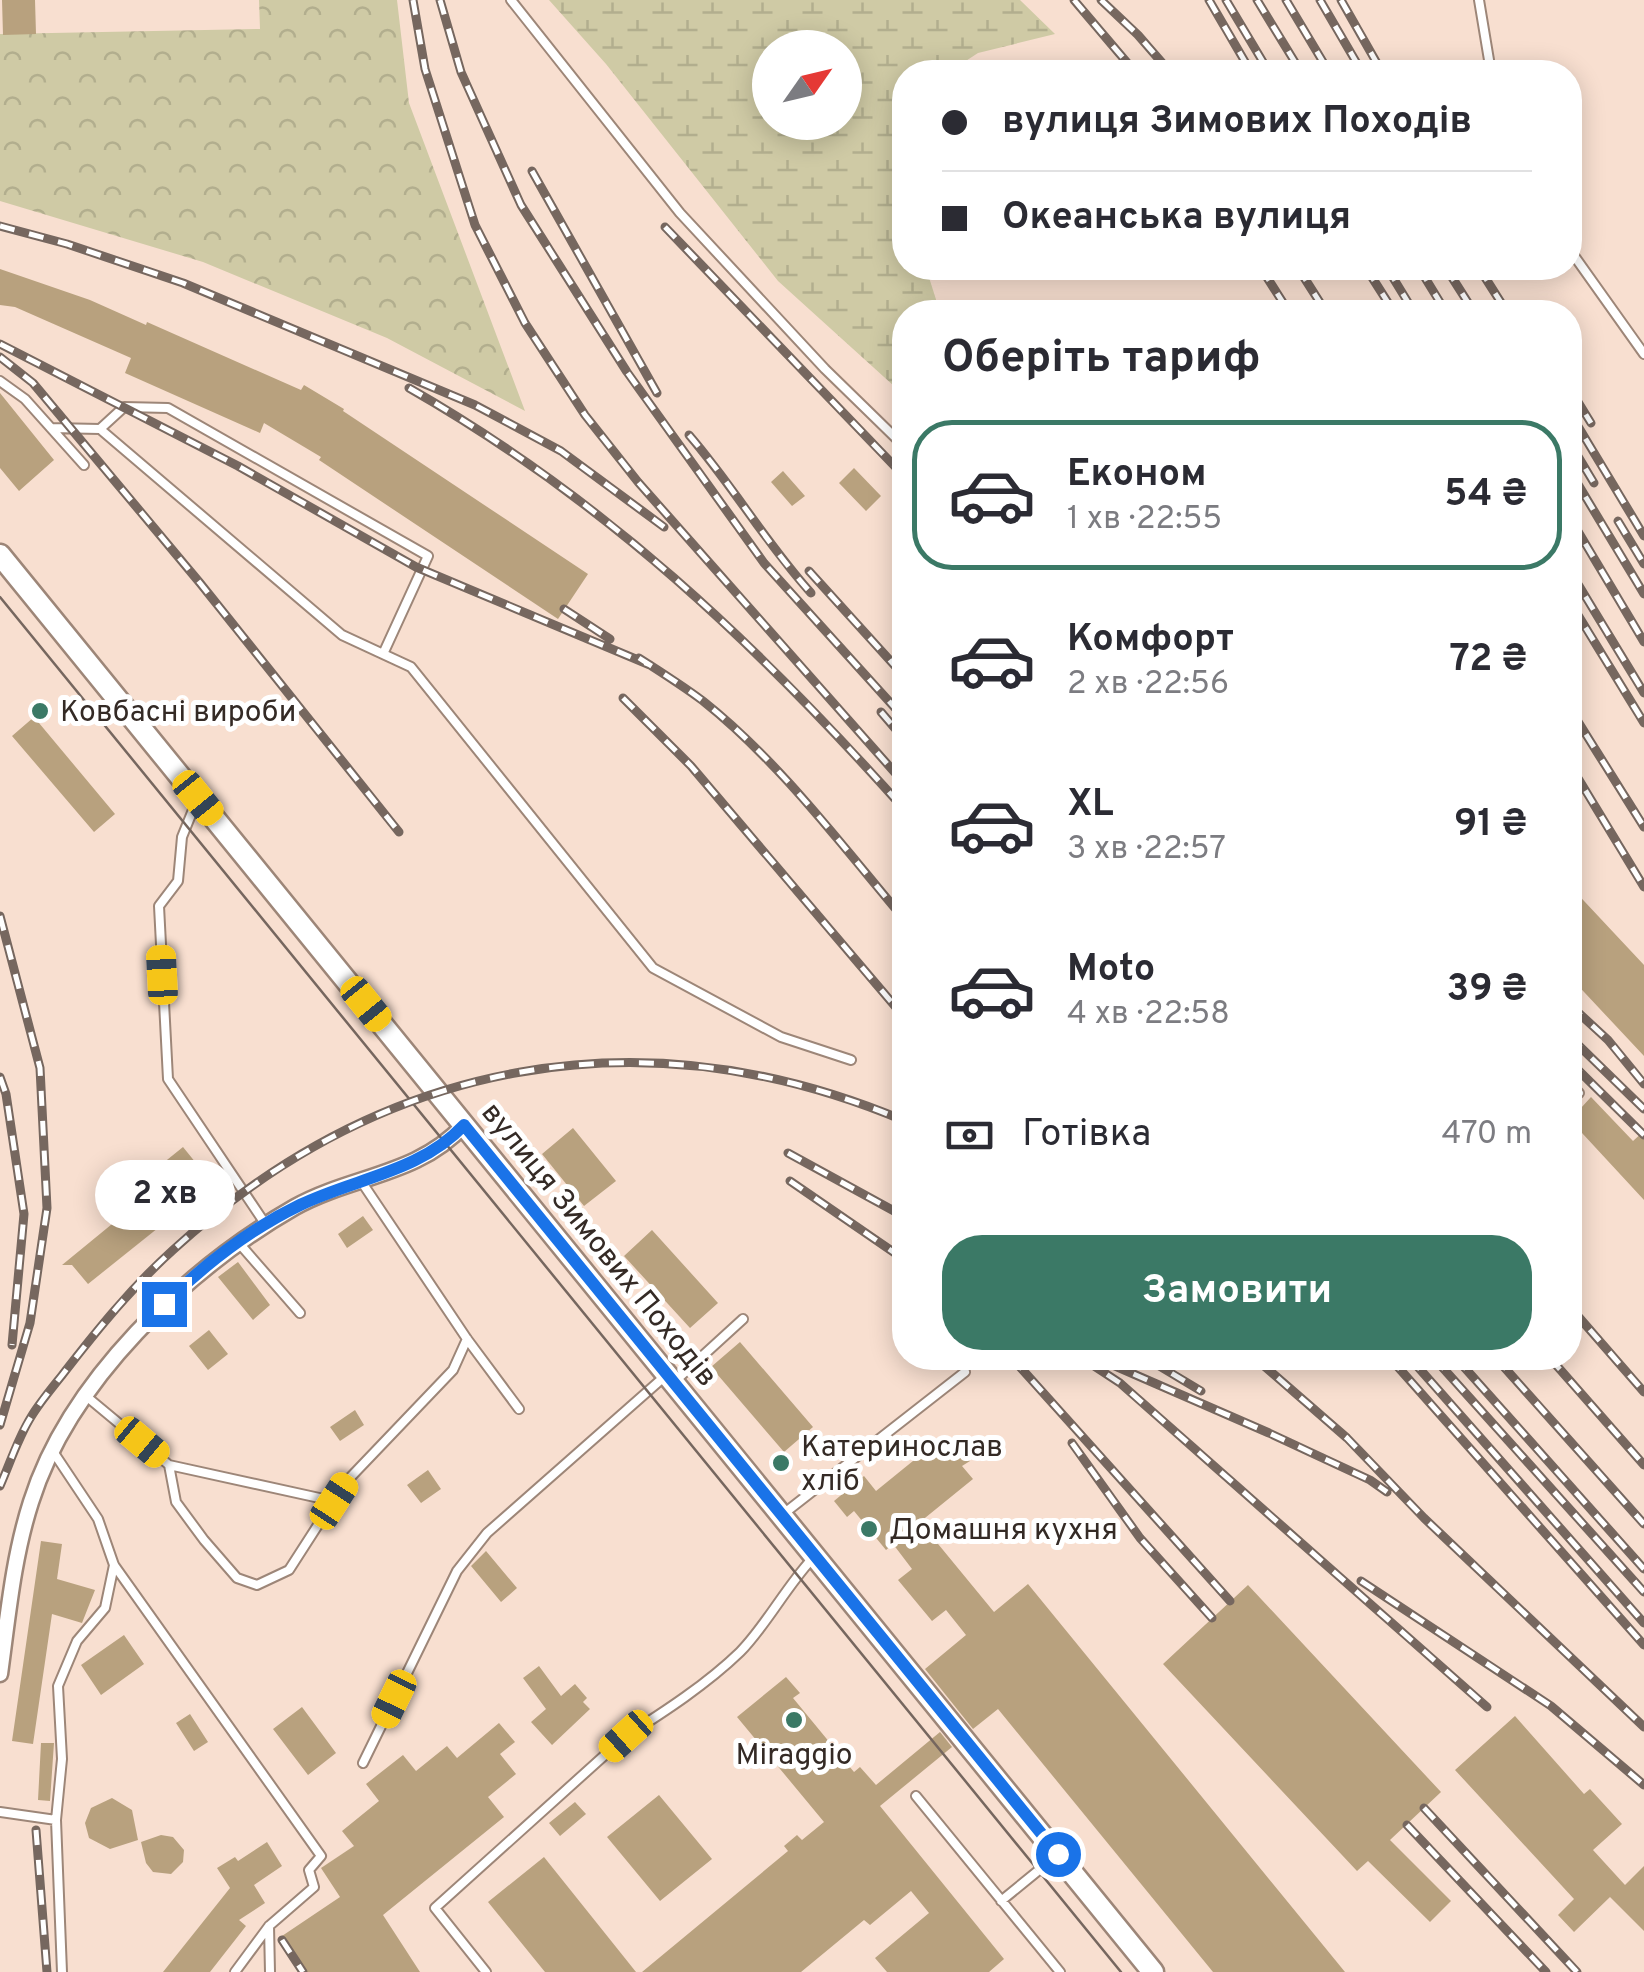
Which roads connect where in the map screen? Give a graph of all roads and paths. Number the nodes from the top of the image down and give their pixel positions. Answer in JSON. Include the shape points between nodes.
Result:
{"nodes":[{"id":1,"x":512,"y":0,"type":"edge"},
{"id":2,"x":1479,"y":0,"type":"edge"},
{"id":3,"x":1489,"y":60,"type":"edge"},
{"id":4,"x":1582,"y":267,"type":"edge"},
{"id":5,"x":1644,"y":354,"type":"edge"},
{"id":6,"x":0,"y":380,"type":"edge"},
{"id":7,"x":51,"y":428,"type":"junction"},
{"id":8,"x":100,"y":429,"type":"junction"},
{"id":9,"x":892,"y":434,"type":"edge"},
{"id":10,"x":84,"y":465,"type":"dead end"},
{"id":11,"x":0,"y":554,"type":"edge"},
{"id":12,"x":384,"y":654,"type":"junction"},
{"id":13,"x":198,"y":798,"type":"junction"},
{"id":14,"x":850,"y":1060,"type":"dead end"},
{"id":15,"x":464,"y":1125,"type":"junction"},
{"id":16,"x":361,"y":1181,"type":"junction"},
{"id":17,"x":266,"y":1225,"type":"junction"},
{"id":18,"x":238,"y":1242,"type":"junction"},
{"id":19,"x":300,"y":1313,"type":"dead end"},
{"id":20,"x":743,"y":1319,"type":"dead end"},
{"id":21,"x":467,"y":1339,"type":"junction"},
{"id":22,"x":965,"y":1372,"type":"dead end"},
{"id":23,"x":671,"y":1378,"type":"junction"},
{"id":24,"x":86,"y":1396,"type":"junction"},
{"id":25,"x":519,"y":1408,"type":"dead end"},
{"id":26,"x":52,"y":1450,"type":"junction"},
{"id":27,"x":169,"y":1465,"type":"junction"},
{"id":28,"x":334,"y":1501,"type":"junction"},
{"id":29,"x":782,"y":1515,"type":"junction"},
{"id":30,"x":814,"y":1555,"type":"junction"},
{"id":31,"x":114,"y":1565,"type":"junction"},
{"id":32,"x":0,"y":1674,"type":"edge"},
{"id":33,"x":364,"y":1762,"type":"dead end"},
{"id":34,"x":916,"y":1796,"type":"dead end"},
{"id":35,"x":0,"y":1812,"type":"edge"},
{"id":36,"x":56,"y":1820,"type":"junction"},
{"id":37,"x":1058,"y":1854,"type":"junction"},
{"id":38,"x":1001,"y":1901,"type":"junction"},
{"id":39,"x":269,"y":1926,"type":"junction"},
{"id":40,"x":62,"y":1972,"type":"edge"},
{"id":41,"x":235,"y":1972,"type":"edge"},
{"id":42,"x":270,"y":1972,"type":"edge"},
{"id":43,"x":486,"y":1972,"type":"edge"},
{"id":44,"x":1060,"y":1972,"type":"edge"},
{"id":45,"x":1154,"y":1972,"type":"edge"}],
"edges":[{"from":1,"to":9,"type":"lane","via":[[680,213]]},
{"from":2,"to":3,"type":"lane"},
{"from":4,"to":5,"type":"lane"},
{"from":6,"to":7,"type":"lane"},
{"from":7,"to":8,"type":"lane"},
{"from":7,"to":10,"type":"lane"},
{"from":8,"to":12,"type":"lane","via":[[342,635]]},
{"from":8,"to":12,"type":"lane","via":[[124,407],[168,408],[428,556]]},
{"from":11,"to":13,"type":"main road","name":"вулиця Зимових Походів"},
{"from":12,"to":14,"type":"lane","via":[[410,667],[653,968],[781,1038]]},
{"from":13,"to":15,"type":"main road","name":"вулиця Зимових Походів"},
{"from":13,"to":17,"type":"lane","via":[[182,836],[178,880],[159,906],[168,1079]]},
{"from":15,"to":16,"type":"street","via":[[427,1157]]},
{"from":15,"to":23,"type":"main road","name":"вулиця Зимових Походів"},
{"from":16,"to":17,"type":"street"},
{"from":16,"to":21,"type":"lane"},
{"from":17,"to":18,"type":"street"},
{"from":18,"to":19,"type":"lane"},
{"from":18,"to":24,"type":"street","via":[[142,1326]]},
{"from":20,"to":23,"type":"lane"},
{"from":21,"to":25,"type":"lane"},
{"from":21,"to":28,"type":"lane","via":[[452,1370]]},
{"from":22,"to":29,"type":"lane"},
{"from":23,"to":29,"type":"main road","name":"вулиця Зимових Походів"},
{"from":23,"to":33,"type":"lane","via":[[487,1533],[457,1571]]},
{"from":24,"to":26,"type":"street"},
{"from":24,"to":27,"type":"lane"},
{"from":26,"to":31,"type":"lane","via":[[98,1518]]},
{"from":26,"to":32,"type":"street","via":[[16,1556]]},
{"from":27,"to":28,"type":"lane"},
{"from":27,"to":28,"type":"lane","via":[[176,1502],[237,1578],[257,1586],[288,1570]]},
{"from":29,"to":30,"type":"main road","name":"вулиця Зимових Походів"},
{"from":30,"to":37,"type":"main road","name":"вулиця Зимових Походів"},
{"from":30,"to":43,"type":"lane","via":[[740,1651],[626,1736],[435,1908]]},
{"from":31,"to":36,"type":"lane","via":[[105,1608],[78,1641],[58,1686],[62,1759]]},
{"from":31,"to":39,"type":"lane","via":[[321,1856],[309,1870],[314,1887]]},
{"from":34,"to":38,"type":"lane"},
{"from":35,"to":36,"type":"lane"},
{"from":36,"to":40,"type":"lane"},
{"from":37,"to":38,"type":"lane"},
{"from":37,"to":45,"type":"main road","name":"вулиця Зимових Походів"},
{"from":38,"to":44,"type":"lane"},
{"from":39,"to":41,"type":"lane"},
{"from":39,"to":42,"type":"lane"}]}
